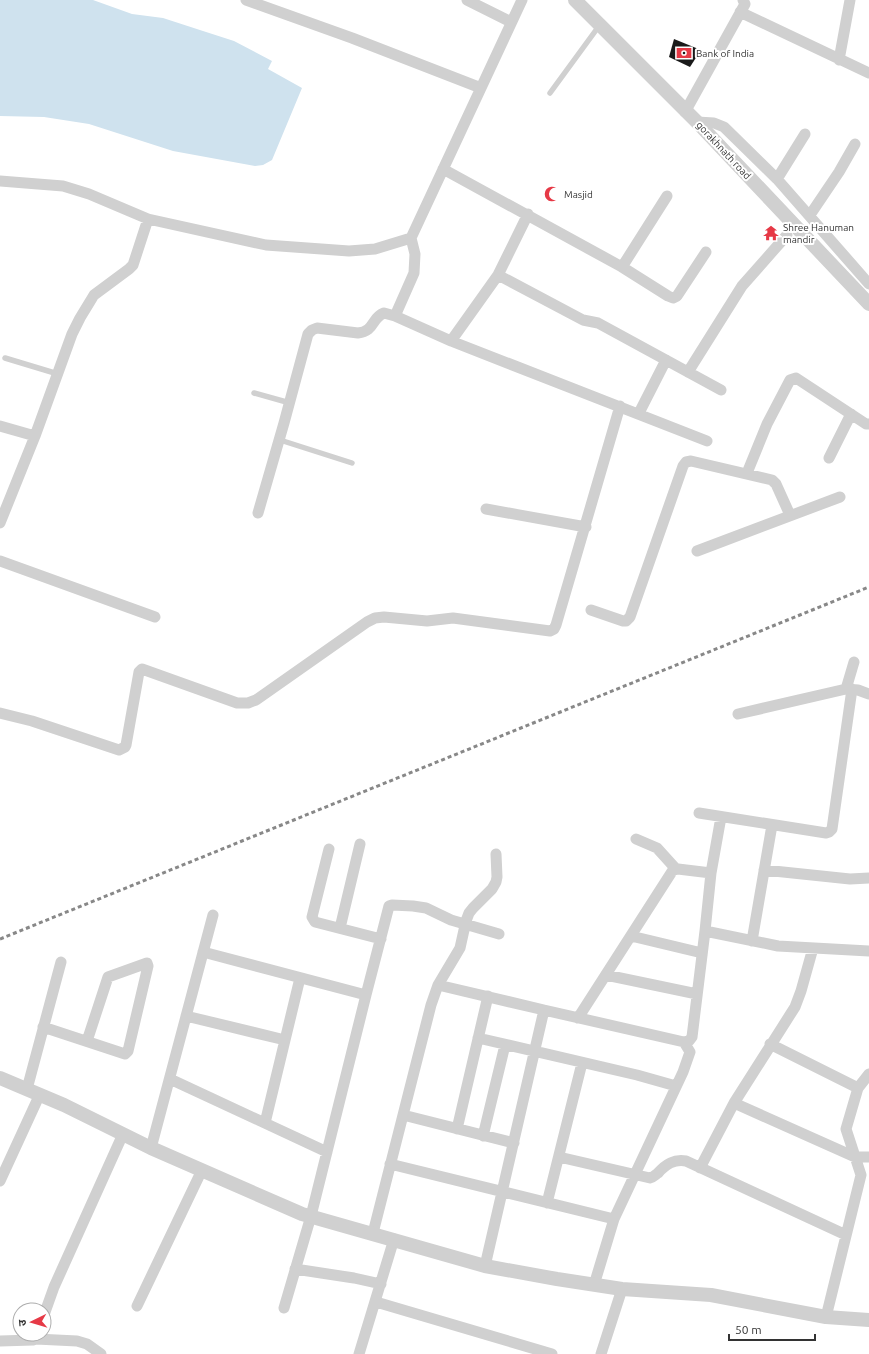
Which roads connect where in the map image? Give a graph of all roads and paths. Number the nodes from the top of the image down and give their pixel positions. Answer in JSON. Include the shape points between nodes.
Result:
{"nodes":[{"id":1,"x":246,"y":0,"type":"edge"},
{"id":2,"x":467,"y":0,"type":"edge"},
{"id":3,"x":522,"y":0,"type":"edge"},
{"id":4,"x":575,"y":0,"type":"edge"},
{"id":5,"x":743,"y":0,"type":"edge"},
{"id":6,"x":850,"y":0,"type":"edge"},
{"id":7,"x":740,"y":12,"type":"junction"},
{"id":8,"x":511,"y":22,"type":"junction"},
{"id":9,"x":600,"y":25,"type":"junction"},
{"id":10,"x":838,"y":60,"type":"junction"},
{"id":11,"x":869,"y":74,"type":"edge"},
{"id":12,"x":481,"y":88,"type":"junction"},
{"id":13,"x":550,"y":93,"type":"dead end"},
{"id":14,"x":686,"y":112,"type":"junction"},
{"id":15,"x":698,"y":122,"type":"junction"},
{"id":16,"x":805,"y":134,"type":"dead end"},
{"id":17,"x":855,"y":144,"type":"dead end"},
{"id":18,"x":443,"y":169,"type":"junction"},
{"id":19,"x":777,"y":179,"type":"junction"},
{"id":20,"x":0,"y":181,"type":"edge"},
{"id":21,"x":667,"y":196,"type":"dead end"},
{"id":22,"x":528,"y":214,"type":"junction"},
{"id":23,"x":810,"y":215,"type":"junction"},
{"id":24,"x":148,"y":219,"type":"junction"},
{"id":25,"x":787,"y":235,"type":"dead end"},
{"id":26,"x":411,"y":238,"type":"junction"},
{"id":27,"x":706,"y":252,"type":"dead end"},
{"id":28,"x":622,"y":266,"type":"junction"},
{"id":29,"x":498,"y":275,"type":"junction"},
{"id":30,"x":869,"y":284,"type":"edge"},
{"id":31,"x":869,"y":304,"type":"edge"},
{"id":32,"x":395,"y":316,"type":"junction"},
{"id":33,"x":451,"y":341,"type":"junction"},
{"id":34,"x":5,"y":358,"type":"dead end"},
{"id":35,"x":666,"y":360,"type":"junction"},
{"id":36,"x":688,"y":372,"type":"junction"},
{"id":37,"x":58,"y":374,"type":"junction"},
{"id":38,"x":720,"y":390,"type":"dead end"},
{"id":39,"x":254,"y":393,"type":"dead end"},
{"id":40,"x":290,"y":403,"type":"junction"},
{"id":41,"x":620,"y":406,"type":"junction"},
{"id":42,"x":638,"y":413,"type":"junction"},
{"id":43,"x":851,"y":414,"type":"junction"},
{"id":44,"x":869,"y":424,"type":"edge"},
{"id":45,"x":0,"y":426,"type":"edge"},
{"id":46,"x":34,"y":436,"type":"junction"},
{"id":47,"x":280,"y":440,"type":"junction"},
{"id":48,"x":707,"y":441,"type":"dead end"},
{"id":49,"x":829,"y":458,"type":"dead end"},
{"id":50,"x":352,"y":464,"type":"dead end"},
{"id":51,"x":747,"y":473,"type":"junction"},
{"id":52,"x":840,"y":497,"type":"dead end"},
{"id":53,"x":486,"y":509,"type":"dead end"},
{"id":54,"x":258,"y":513,"type":"dead end"},
{"id":55,"x":790,"y":515,"type":"junction"},
{"id":56,"x":0,"y":523,"type":"edge"},
{"id":57,"x":586,"y":527,"type":"junction"},
{"id":58,"x":697,"y":551,"type":"dead end"},
{"id":59,"x":0,"y":561,"type":"edge"},
{"id":60,"x":591,"y":610,"type":"dead end"},
{"id":61,"x":155,"y":618,"type":"dead end"},
{"id":62,"x":854,"y":662,"type":"dead end"},
{"id":63,"x":849,"y":689,"type":"junction"},
{"id":64,"x":869,"y":694,"type":"edge"},
{"id":65,"x":0,"y":712,"type":"edge"},
{"id":66,"x":738,"y":714,"type":"dead end"},
{"id":67,"x":699,"y":813,"type":"dead end"},
{"id":68,"x":721,"y":817,"type":"junction"},
{"id":69,"x":772,"y":825,"type":"junction"},
{"id":70,"x":636,"y":839,"type":"dead end"},
{"id":71,"x":360,"y":844,"type":"dead end"},
{"id":72,"x":329,"y":849,"type":"dead end"},
{"id":73,"x":496,"y":854,"type":"dead end"},
{"id":74,"x":676,"y":869,"type":"junction"},
{"id":75,"x":764,"y":870,"type":"junction"},
{"id":76,"x":711,"y":873,"type":"junction"},
{"id":77,"x":869,"y":878,"type":"edge"},
{"id":78,"x":213,"y":915,"type":"dead end"},
{"id":79,"x":465,"y":924,"type":"junction"},
{"id":80,"x":340,"y":928,"type":"junction"},
{"id":81,"x":705,"y":931,"type":"junction"},
{"id":82,"x":499,"y":934,"type":"dead end"},
{"id":83,"x":631,"y":936,"type":"junction"},
{"id":84,"x":381,"y":939,"type":"junction"},
{"id":85,"x":752,"y":941,"type":"junction"},
{"id":86,"x":813,"y":948,"type":"junction"},
{"id":87,"x":869,"y":951,"type":"edge"},
{"id":88,"x":203,"y":952,"type":"junction"},
{"id":89,"x":702,"y":953,"type":"junction"},
{"id":90,"x":61,"y":962,"type":"dead end"},
{"id":91,"x":606,"y":975,"type":"junction"},
{"id":92,"x":300,"y":978,"type":"junction"},
{"id":93,"x":438,"y":985,"type":"junction"},
{"id":94,"x":697,"y":994,"type":"junction"},
{"id":95,"x":366,"y":995,"type":"junction"},
{"id":96,"x":488,"y":996,"type":"junction"},
{"id":97,"x":544,"y":1010,"type":"junction"},
{"id":98,"x":186,"y":1016,"type":"junction"},
{"id":99,"x":578,"y":1018,"type":"junction"},
{"id":100,"x":43,"y":1027,"type":"junction"},
{"id":101,"x":478,"y":1038,"type":"junction"},
{"id":102,"x":285,"y":1040,"type":"junction"},
{"id":103,"x":87,"y":1041,"type":"junction"},
{"id":104,"x":684,"y":1042,"type":"junction"},
{"id":105,"x":770,"y":1044,"type":"junction"},
{"id":106,"x":505,"y":1045,"type":"junction"},
{"id":107,"x":535,"y":1052,"type":"junction"},
{"id":108,"x":582,"y":1063,"type":"junction"},
{"id":109,"x":869,"y":1074,"type":"edge"},
{"id":110,"x":0,"y":1078,"type":"edge"},
{"id":111,"x":170,"y":1079,"type":"junction"},
{"id":112,"x":676,"y":1086,"type":"junction"},
{"id":113,"x":858,"y":1088,"type":"junction"},
{"id":114,"x":33,"y":1092,"type":"junction"},
{"id":115,"x":734,"y":1103,"type":"junction"},
{"id":116,"x":403,"y":1115,"type":"junction"},
{"id":117,"x":265,"y":1123,"type":"junction"},
{"id":118,"x":457,"y":1129,"type":"junction"},
{"id":119,"x":124,"y":1134,"type":"junction"},
{"id":120,"x":483,"y":1136,"type":"junction"},
{"id":121,"x":514,"y":1144,"type":"junction"},
{"id":122,"x":151,"y":1148,"type":"junction"},
{"id":123,"x":327,"y":1152,"type":"junction"},
{"id":124,"x":559,"y":1157,"type":"junction"},
{"id":125,"x":855,"y":1157,"type":"junction"},
{"id":126,"x":869,"y":1157,"type":"edge"},
{"id":127,"x":390,"y":1164,"type":"junction"},
{"id":128,"x":700,"y":1168,"type":"junction"},
{"id":129,"x":202,"y":1170,"type":"junction"},
{"id":130,"x":634,"y":1174,"type":"junction"},
{"id":131,"x":0,"y":1181,"type":"edge"},
{"id":132,"x":502,"y":1192,"type":"junction"},
{"id":133,"x":547,"y":1203,"type":"junction"},
{"id":134,"x":312,"y":1216,"type":"junction"},
{"id":135,"x":614,"y":1218,"type":"junction"},
{"id":136,"x":373,"y":1233,"type":"junction"},
{"id":137,"x":846,"y":1235,"type":"junction"},
{"id":138,"x":394,"y":1239,"type":"junction"},
{"id":139,"x":485,"y":1266,"type":"junction"},
{"id":140,"x":296,"y":1269,"type":"junction"},
{"id":141,"x":381,"y":1284,"type":"junction"},
{"id":142,"x":594,"y":1284,"type":"junction"},
{"id":143,"x":622,"y":1289,"type":"junction"},
{"id":144,"x":49,"y":1302,"type":"edge"},
{"id":145,"x":376,"y":1302,"type":"junction"},
{"id":146,"x":137,"y":1306,"type":"dead end"},
{"id":147,"x":284,"y":1308,"type":"dead end"},
{"id":148,"x":826,"y":1317,"type":"junction"},
{"id":149,"x":869,"y":1320,"type":"edge"},
{"id":150,"x":52,"y":1338,"type":"edge"},
{"id":151,"x":0,"y":1341,"type":"edge"},
{"id":152,"x":12,"y":1341,"type":"edge"},
{"id":153,"x":101,"y":1354,"type":"edge"},
{"id":154,"x":359,"y":1354,"type":"edge"},
{"id":155,"x":552,"y":1354,"type":"edge"},
{"id":156,"x":601,"y":1354,"type":"edge"}],
"edges":[{"from":1,"to":12,"type":"street"},
{"from":2,"to":8,"type":"street"},
{"from":3,"to":8,"type":"street"},
{"from":4,"to":9,"type":"street","name":"gorakhnath road"},
{"from":5,"to":7,"type":"street","via":[[745,4]]},
{"from":6,"to":10,"type":"street"},
{"from":7,"to":10,"type":"street"},
{"from":7,"to":14,"type":"street"},
{"from":8,"to":12,"type":"street"},
{"from":9,"to":13,"type":"lane"},
{"from":9,"to":14,"type":"street","name":"gorakhnath road"},
{"from":10,"to":11,"type":"street"},
{"from":12,"to":18,"type":"street"},
{"from":14,"to":15,"type":"street","name":"gorakhnath road"},
{"from":15,"to":19,"type":"street","via":[[714,123],[724,127]]},
{"from":15,"to":31,"type":"street","name":"gorakhnath road"},
{"from":16,"to":19,"type":"street"},
{"from":17,"to":23,"type":"street"},
{"from":18,"to":22,"type":"street"},
{"from":18,"to":26,"type":"street"},
{"from":19,"to":23,"type":"street"},
{"from":20,"to":24,"type":"street","via":[[63,186]]},
{"from":21,"to":28,"type":"street"},
{"from":22,"to":28,"type":"street"},
{"from":22,"to":29,"type":"street"},
{"from":23,"to":30,"type":"street"},
{"from":24,"to":26,"type":"street","via":[[266,245],[349,251],[375,249]]},
{"from":24,"to":37,"type":"street","via":[[133,265],[94,295],[72,334]]},
{"from":25,"to":36,"type":"street","via":[[742,286]]},
{"from":26,"to":32,"type":"street","via":[[415,254],[414,273]]},
{"from":27,"to":28,"type":"street","via":[[677,296],[672,298]]},
{"from":29,"to":33,"type":"street"},
{"from":29,"to":35,"type":"street","via":[[583,320],[598,323]]},
{"from":32,"to":33,"type":"street"},
{"from":32,"to":40,"type":"street","via":[[384,313],[364,332],[317,328],[312,330],[308,334]]},
{"from":33,"to":41,"type":"street"},
{"from":34,"to":37,"type":"lane"},
{"from":35,"to":36,"type":"street"},
{"from":35,"to":42,"type":"street"},
{"from":36,"to":38,"type":"street"},
{"from":37,"to":46,"type":"street"},
{"from":39,"to":40,"type":"lane"},
{"from":40,"to":47,"type":"street"},
{"from":41,"to":42,"type":"street"},
{"from":41,"to":57,"type":"street"},
{"from":42,"to":48,"type":"street"},
{"from":43,"to":44,"type":"street"},
{"from":43,"to":49,"type":"street"},
{"from":43,"to":51,"type":"street","via":[[793,378],[767,424]]},
{"from":45,"to":46,"type":"street"},
{"from":46,"to":56,"type":"street"},
{"from":47,"to":50,"type":"lane"},
{"from":47,"to":54,"type":"street"},
{"from":51,"to":55,"type":"street","via":[[772,480]]},
{"from":51,"to":60,"type":"street","via":[[686,462],[630,617],[623,621]]},
{"from":52,"to":55,"type":"street"},
{"from":53,"to":57,"type":"street"},
{"from":55,"to":58,"type":"street"},
{"from":57,"to":65,"type":"street","via":[[554,629],[453,618],[427,621],[375,618],[248,703],[237,703],[142,669],[139,672],[126,745],[119,750]]},
{"from":59,"to":61,"type":"street"},
{"from":62,"to":63,"type":"street"},
{"from":63,"to":64,"type":"street"},
{"from":63,"to":66,"type":"street"},
{"from":63,"to":69,"type":"street","via":[[832,829],[826,833]]},
{"from":67,"to":68,"type":"street"},
{"from":68,"to":69,"type":"street"},
{"from":68,"to":76,"type":"street"},
{"from":69,"to":75,"type":"street"},
{"from":70,"to":74,"type":"street","via":[[657,848]]},
{"from":71,"to":80,"type":"street"},
{"from":72,"to":80,"type":"street","via":[[312,916],[315,922]]},
{"from":73,"to":79,"type":"street","via":[[496,882],[492,890],[469,913]]},
{"from":74,"to":76,"type":"street"},
{"from":74,"to":83,"type":"street"},
{"from":75,"to":77,"type":"street"},
{"from":75,"to":85,"type":"street"},
{"from":76,"to":81,"type":"street"},
{"from":78,"to":88,"type":"street"},
{"from":79,"to":82,"type":"street"},
{"from":79,"to":84,"type":"street","via":[[426,908],[392,904],[389,906]]},
{"from":79,"to":93,"type":"street","via":[[460,948]]},
{"from":80,"to":84,"type":"street"},
{"from":81,"to":85,"type":"street"},
{"from":81,"to":89,"type":"street"},
{"from":83,"to":89,"type":"street"},
{"from":83,"to":91,"type":"street"},
{"from":84,"to":95,"type":"street"},
{"from":85,"to":86,"type":"street","via":[[778,946]]},
{"from":86,"to":87,"type":"street"},
{"from":86,"to":105,"type":"street","via":[[794,1007]]},
{"from":88,"to":92,"type":"street"},
{"from":88,"to":98,"type":"street"},
{"from":89,"to":94,"type":"street"},
{"from":90,"to":100,"type":"street"},
{"from":91,"to":94,"type":"street"},
{"from":91,"to":99,"type":"street"},
{"from":92,"to":95,"type":"street"},
{"from":92,"to":102,"type":"street"},
{"from":93,"to":96,"type":"street"},
{"from":93,"to":116,"type":"street"},
{"from":94,"to":104,"type":"street","via":[[692,1037]]},
{"from":95,"to":123,"type":"street"},
{"from":96,"to":97,"type":"street"},
{"from":96,"to":101,"type":"street"},
{"from":97,"to":99,"type":"street"},
{"from":97,"to":107,"type":"street"},
{"from":98,"to":102,"type":"street"},
{"from":98,"to":111,"type":"street"},
{"from":99,"to":104,"type":"street"},
{"from":100,"to":103,"type":"street"},
{"from":100,"to":114,"type":"street"},
{"from":101,"to":106,"type":"street"},
{"from":101,"to":118,"type":"street"},
{"from":102,"to":117,"type":"street"},
{"from":103,"to":103,"type":"street","via":[[125,1054],[128,1051],[148,966],[146,963],[108,977]]},
{"from":104,"to":112,"type":"street","via":[[690,1052]]},
{"from":105,"to":113,"type":"street"},
{"from":105,"to":115,"type":"street"},
{"from":106,"to":107,"type":"street"},
{"from":106,"to":120,"type":"street"},
{"from":107,"to":108,"type":"street"},
{"from":107,"to":121,"type":"street"},
{"from":108,"to":112,"type":"street"},
{"from":108,"to":124,"type":"street"},
{"from":109,"to":113,"type":"street"},
{"from":110,"to":114,"type":"street"},
{"from":111,"to":117,"type":"street"},
{"from":111,"to":122,"type":"street"},
{"from":112,"to":130,"type":"street"},
{"from":113,"to":125,"type":"street","via":[[846,1129]]},
{"from":114,"to":119,"type":"street"},
{"from":114,"to":131,"type":"street"},
{"from":115,"to":125,"type":"street"},
{"from":115,"to":128,"type":"street"},
{"from":116,"to":118,"type":"street"},
{"from":116,"to":127,"type":"street"},
{"from":117,"to":123,"type":"street"},
{"from":118,"to":120,"type":"street"},
{"from":119,"to":122,"type":"street"},
{"from":119,"to":144,"type":"street"},
{"from":120,"to":121,"type":"street"},
{"from":121,"to":132,"type":"street"},
{"from":122,"to":129,"type":"street"},
{"from":123,"to":134,"type":"street"},
{"from":124,"to":130,"type":"street"},
{"from":124,"to":133,"type":"street"},
{"from":125,"to":126,"type":"street"},
{"from":125,"to":137,"type":"street","via":[[861,1175]]},
{"from":127,"to":132,"type":"street"},
{"from":127,"to":136,"type":"street"},
{"from":128,"to":130,"type":"street","via":[[679,1160],[673,1161],[650,1178]]},
{"from":128,"to":137,"type":"street"},
{"from":129,"to":134,"type":"street","via":[[302,1214]]},
{"from":129,"to":146,"type":"street"},
{"from":130,"to":135,"type":"street"},
{"from":132,"to":133,"type":"street"},
{"from":132,"to":139,"type":"street"},
{"from":133,"to":135,"type":"street"},
{"from":134,"to":136,"type":"street"},
{"from":134,"to":140,"type":"street"},
{"from":135,"to":142,"type":"street"},
{"from":136,"to":138,"type":"street"},
{"from":137,"to":148,"type":"street"},
{"from":138,"to":139,"type":"street"},
{"from":138,"to":141,"type":"street"},
{"from":139,"to":142,"type":"street"},
{"from":140,"to":141,"type":"street"},
{"from":140,"to":147,"type":"street"},
{"from":141,"to":145,"type":"street"},
{"from":142,"to":143,"type":"street"},
{"from":143,"to":148,"type":"street","via":[[711,1294]]},
{"from":143,"to":156,"type":"street"},
{"from":145,"to":154,"type":"street"},
{"from":145,"to":155,"type":"street"},
{"from":148,"to":149,"type":"street"},
{"from":150,"to":153,"type":"street","via":[[87,1344]]},
{"from":151,"to":152,"type":"street"}]}
